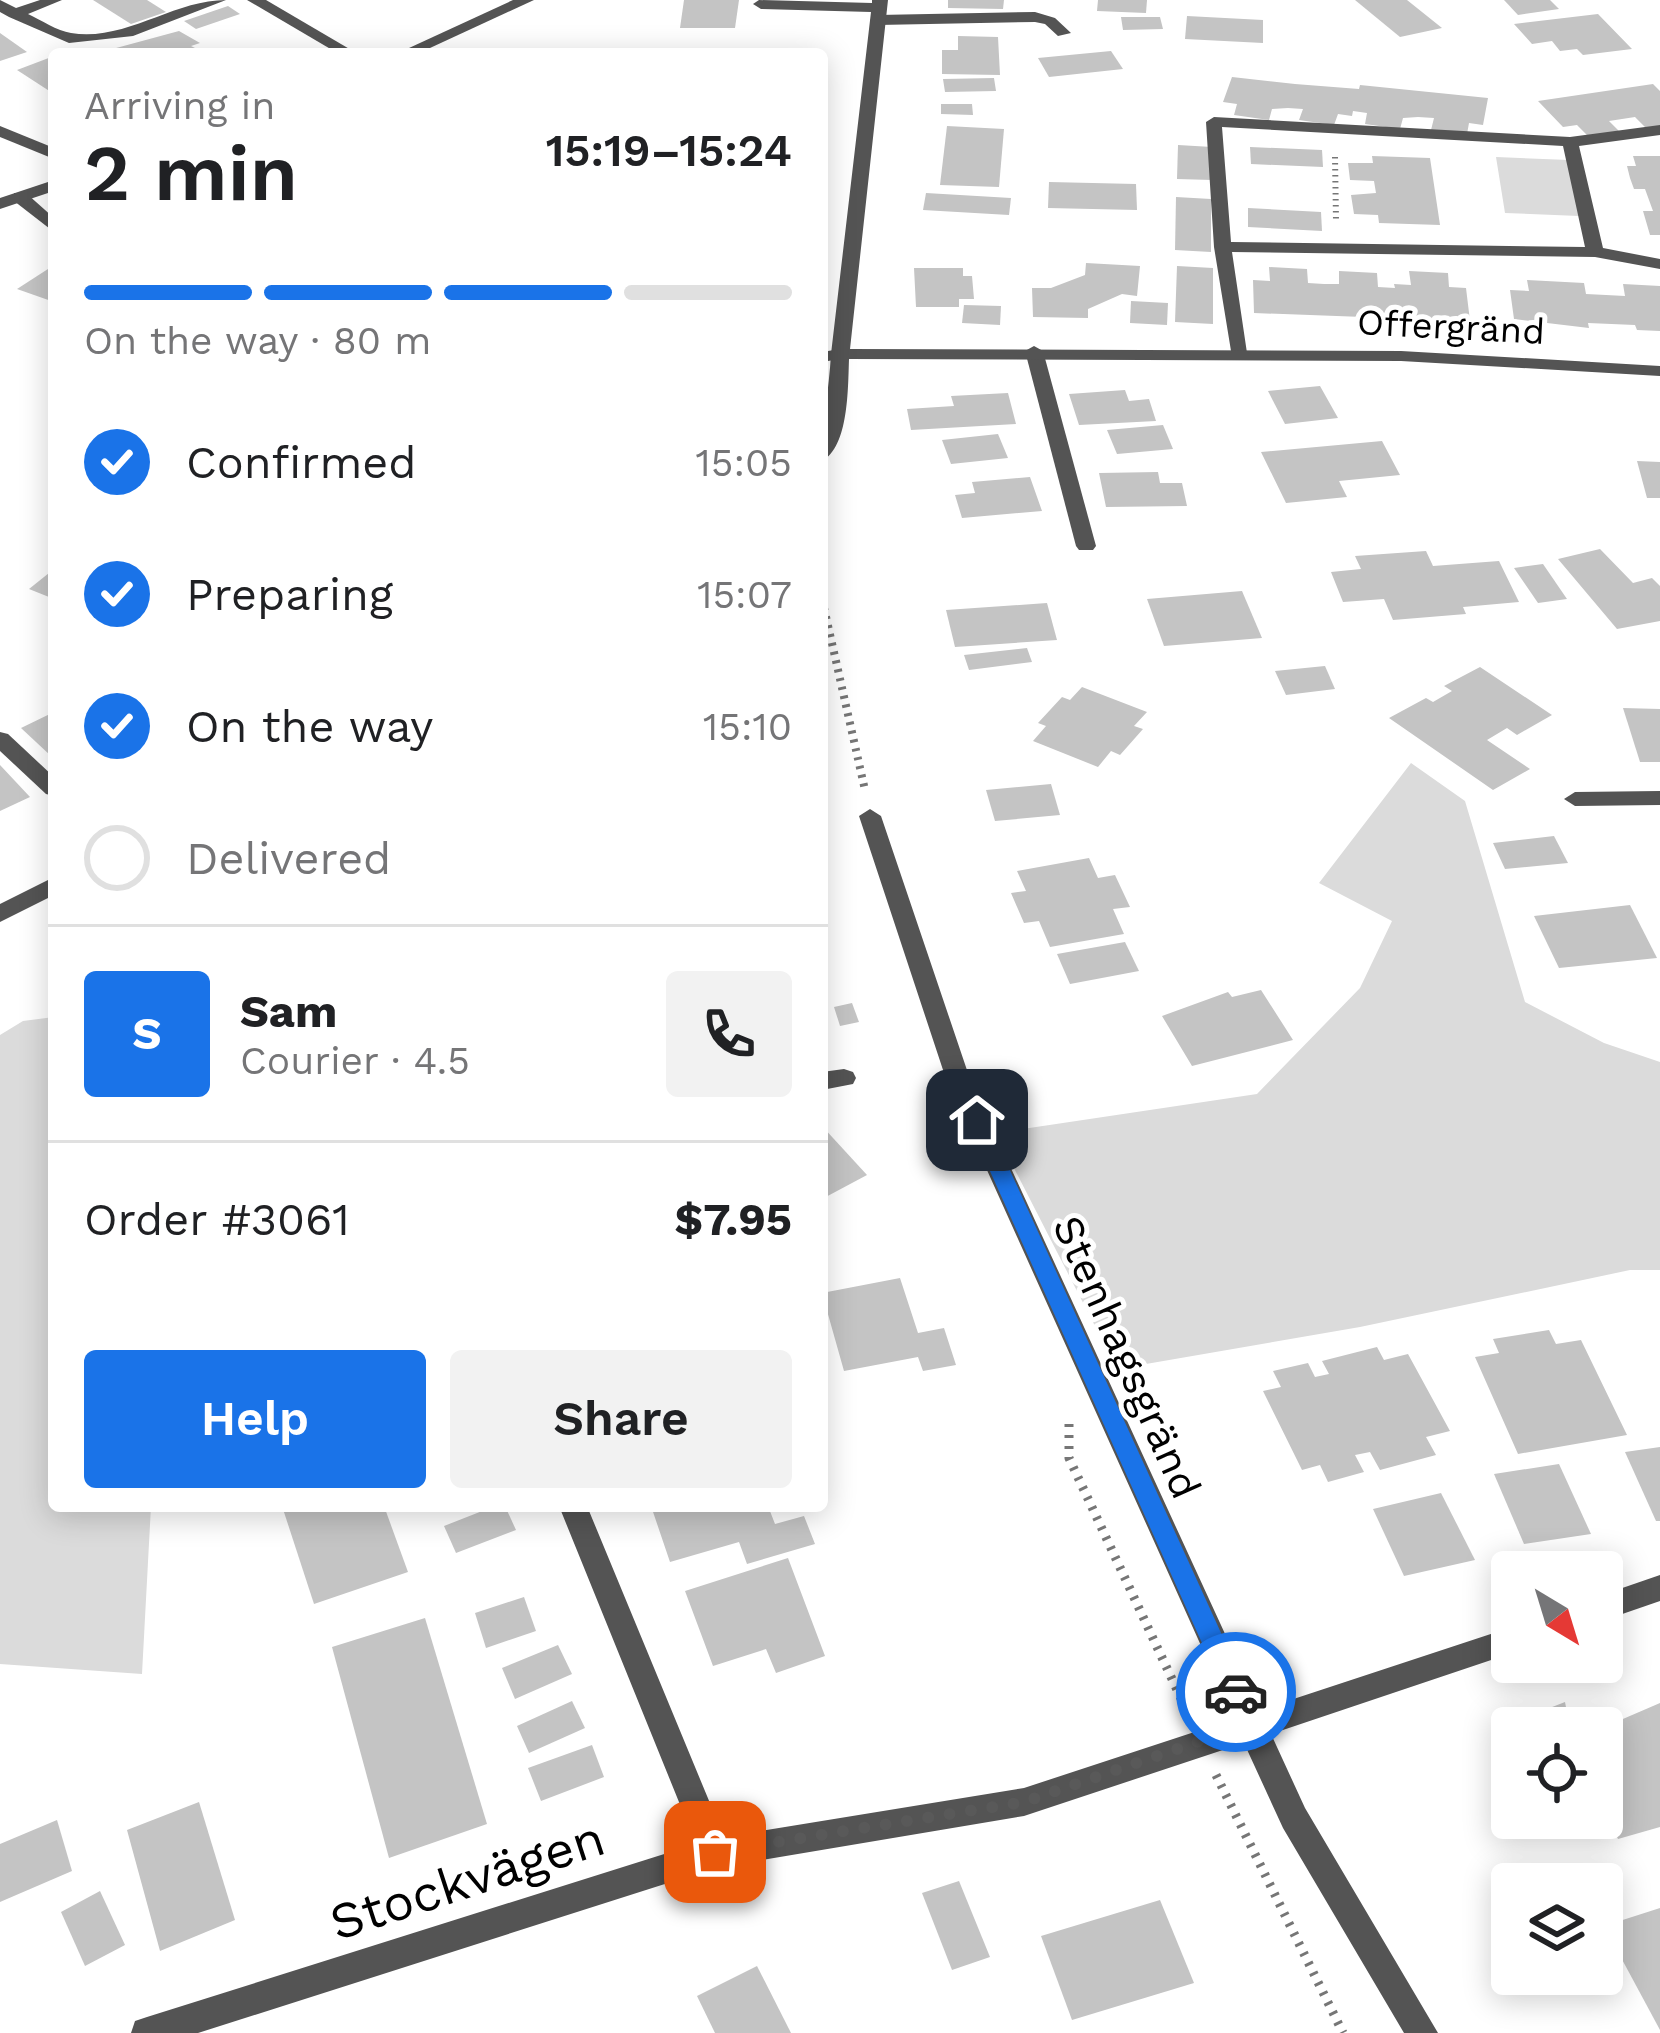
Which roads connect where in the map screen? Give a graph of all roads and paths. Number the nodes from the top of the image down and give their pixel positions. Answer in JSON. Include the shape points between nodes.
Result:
{"nodes":[{"id":1,"x":54,"y":0,"type":"edge"},
{"id":2,"x":218,"y":0,"type":"edge"},
{"id":3,"x":255,"y":0,"type":"edge"},
{"id":4,"x":526,"y":0,"type":"edge"},
{"id":5,"x":761,"y":4,"type":"dead end"},
{"id":6,"x":879,"y":9,"type":"edge"},
{"id":7,"x":7,"y":10,"type":"edge"},
{"id":8,"x":1063,"y":33,"type":"dead end"},
{"id":9,"x":339,"y":48,"type":"edge"},
{"id":10,"x":418,"y":48,"type":"edge"},
{"id":11,"x":1660,"y":130,"type":"edge"},
{"id":12,"x":0,"y":131,"type":"edge"},
{"id":13,"x":1334,"y":131,"type":"junction"},
{"id":14,"x":1570,"y":142,"type":"junction"},
{"id":15,"x":48,"y":151,"type":"edge"},
{"id":16,"x":48,"y":187,"type":"edge"},
{"id":17,"x":20,"y":197,"type":"junction"},
{"id":18,"x":0,"y":204,"type":"edge"},
{"id":19,"x":48,"y":222,"type":"edge"},
{"id":20,"x":1223,"y":247,"type":"junction"},
{"id":21,"x":1336,"y":252,"type":"junction"},
{"id":22,"x":1595,"y":252,"type":"junction"},
{"id":23,"x":1660,"y":263,"type":"edge"},
{"id":24,"x":1034,"y":351,"type":"junction"},
{"id":25,"x":1238,"y":353,"type":"junction"},
{"id":26,"x":831,"y":355,"type":"edge"},
{"id":27,"x":1660,"y":371,"type":"edge"},
{"id":28,"x":828,"y":438,"type":"edge"},
{"id":29,"x":1086,"y":546,"type":"dead end"},
{"id":30,"x":828,"y":626,"type":"edge"},
{"id":31,"x":0,"y":739,"type":"edge"},
{"id":32,"x":48,"y":783,"type":"edge"},
{"id":33,"x":1660,"y":798,"type":"edge"},
{"id":34,"x":1575,"y":799,"type":"dead end"},
{"id":35,"x":870,"y":816,"type":"joint"},
{"id":36,"x":48,"y":888,"type":"edge"},
{"id":37,"x":0,"y":914,"type":"edge"},
{"id":38,"x":1070,"y":1414,"type":"dead end"},
{"id":39,"x":575,"y":1512,"type":"edge"},
{"id":40,"x":1660,"y":1588,"type":"edge"},
{"id":41,"x":1623,"y":1601,"type":"edge"},
{"id":42,"x":1491,"y":1647,"type":"edge"},
{"id":43,"x":1253,"y":1730,"type":"junction"},
{"id":44,"x":1200,"y":1741,"type":"junction"},
{"id":45,"x":715,"y":1852,"type":"junction"},
{"id":46,"x":147,"y":2033,"type":"edge"},
{"id":47,"x":1343,"y":2033,"type":"edge"},
{"id":48,"x":1422,"y":2033,"type":"edge"}],
"edges":[{"from":1,"to":7,"type":"street"},
{"from":2,"to":7,"type":"street","via":[[128,33],[69,38]]},
{"from":3,"to":9,"type":"street"},
{"from":4,"to":10,"type":"street"},
{"from":5,"to":6,"type":"street"},
{"from":6,"to":8,"type":"street","via":[[1035,17]]},
{"from":6,"to":26,"type":"street"},
{"from":11,"to":14,"type":"street"},
{"from":12,"to":15,"type":"street"},
{"from":13,"to":14,"type":"street"},
{"from":13,"to":20,"type":"street","via":[[1214,122]]},
{"from":13,"to":21,"type":"path"},
{"from":14,"to":22,"type":"street"},
{"from":16,"to":17,"type":"street"},
{"from":17,"to":18,"type":"street"},
{"from":17,"to":19,"type":"street"},
{"from":20,"to":21,"type":"street"},
{"from":20,"to":25,"type":"street"},
{"from":21,"to":22,"type":"street"},
{"from":22,"to":23,"type":"street"},
{"from":24,"to":25,"type":"street","name":"Offergränd"},
{"from":24,"to":26,"type":"street","name":"Offergränd"},
{"from":24,"to":29,"type":"street"},
{"from":25,"to":27,"type":"street","name":"Offergränd"},
{"from":26,"to":28,"type":"street","via":[[838,411]]},
{"from":30,"to":35,"type":"path"},
{"from":31,"to":32,"type":"street"},
{"from":33,"to":34,"type":"street"},
{"from":35,"to":43,"type":"street","name":"Stenhagsgränd","via":[[958,1079]]},
{"from":36,"to":37,"type":"street"},
{"from":38,"to":44,"type":"path","via":[[1069,1458]]},
{"from":39,"to":45,"type":"street"},
{"from":40,"to":41,"type":"street"},
{"from":42,"to":43,"type":"street","name":"Stockvägen"},
{"from":43,"to":44,"type":"street","name":"Stockvägen"},
{"from":43,"to":48,"type":"street","name":"Stenhagsgränd","via":[[1294,1818]]},
{"from":44,"to":45,"type":"street","name":"Stockvägen","via":[[1024,1802]]},
{"from":44,"to":47,"type":"path"},
{"from":45,"to":46,"type":"street","name":"Stockvägen"}]}
